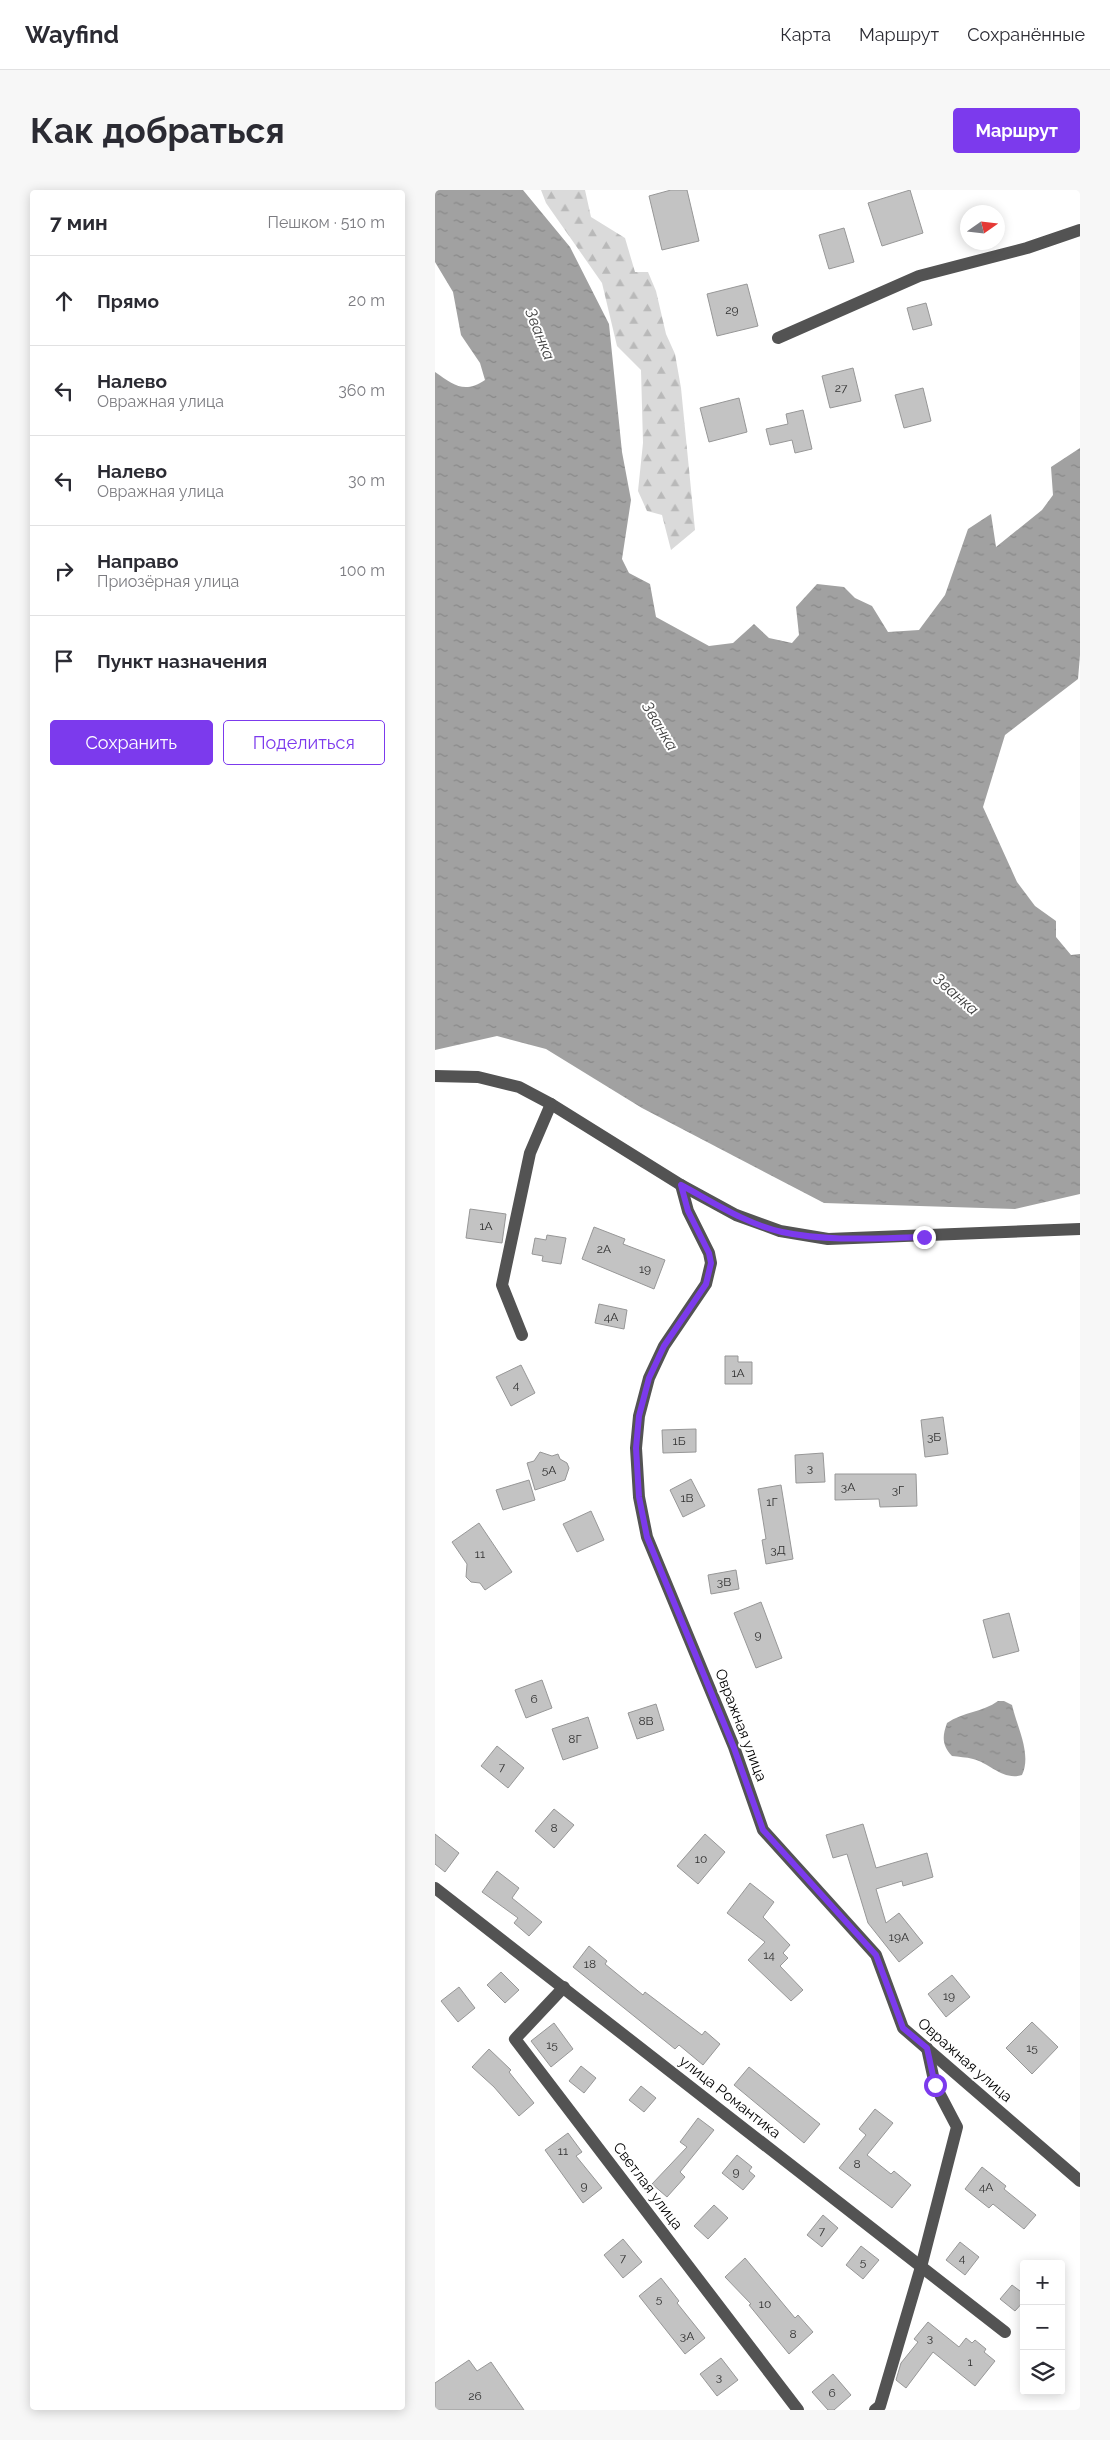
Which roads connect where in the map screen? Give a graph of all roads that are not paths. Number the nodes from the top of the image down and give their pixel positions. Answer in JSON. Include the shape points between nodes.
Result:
{"nodes":[{"id":1,"x":1080,"y":230,"type":"edge"},
{"id":2,"x":778,"y":338,"type":"dead end"},
{"id":3,"x":435,"y":1076,"type":"edge"},
{"id":4,"x":551,"y":1104,"type":"junction"},
{"id":5,"x":681,"y":1185,"type":"junction"},
{"id":6,"x":1080,"y":1229,"type":"edge"},
{"id":7,"x":522,"y":1335,"type":"dead end"},
{"id":8,"x":435,"y":1888,"type":"edge"},
{"id":9,"x":563,"y":1987,"type":"junction"},
{"id":10,"x":927,"y":2048,"type":"junction"},
{"id":11,"x":1080,"y":2181,"type":"edge"},
{"id":12,"x":921,"y":2267,"type":"junction"},
{"id":13,"x":1005,"y":2332,"type":"dead end"},
{"id":14,"x":798,"y":2410,"type":"edge"},
{"id":15,"x":875,"y":2410,"type":"edge"}],
"edges":[{"from":1,"to":2,"type":"street","via":[[1027,248],[919,276]]},
{"from":3,"to":4,"type":"street","via":[[478,1077],[519,1087]]},
{"from":4,"to":5,"type":"street"},
{"from":4,"to":7,"type":"street","via":[[530,1153],[502,1285]]},
{"from":5,"to":6,"type":"street","via":[[736,1215],[780,1231],[828,1239]]},
{"from":5,"to":10,"type":"street","name":"Овражная улица","via":[[688,1211],[711,1263],[706,1284],[664,1346],[649,1378],[639,1416],[636,1458],[647,1537],[734,1748],[763,1830],[876,1955],[903,2028]]},
{"from":8,"to":9,"type":"street","name":"улица Романтика"},
{"from":9,"to":12,"type":"street","name":"улица Романтика"},
{"from":9,"to":14,"type":"street","name":"Светлая улица","via":[[515,2039]]},
{"from":10,"to":11,"type":"street","name":"Овражная улица"},
{"from":10,"to":12,"type":"street","via":[[935,2085],[957,2127]]},
{"from":12,"to":13,"type":"street","name":"улица Романтика"},
{"from":12,"to":15,"type":"street","via":[[880,2406]]}]}
